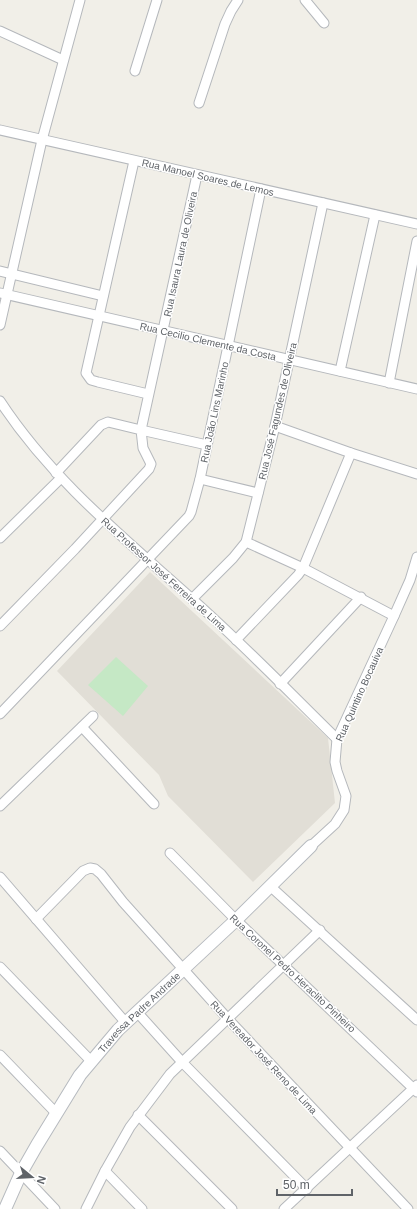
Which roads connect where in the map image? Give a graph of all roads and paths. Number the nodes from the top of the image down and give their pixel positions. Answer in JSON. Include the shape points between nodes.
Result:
{"nodes":[{"id":1,"x":80,"y":0,"type":"edge"},
{"id":2,"x":157,"y":0,"type":"edge"},
{"id":3,"x":238,"y":0,"type":"edge"},
{"id":4,"x":305,"y":0,"type":"edge"},
{"id":5,"x":324,"y":23,"type":"dead end"},
{"id":6,"x":0,"y":31,"type":"edge"},
{"id":7,"x":63,"y":60,"type":"junction"},
{"id":8,"x":135,"y":71,"type":"dead end"},
{"id":9,"x":199,"y":103,"type":"dead end"},
{"id":10,"x":0,"y":130,"type":"edge"},
{"id":11,"x":42,"y":140,"type":"junction"},
{"id":12,"x":134,"y":161,"type":"junction"},
{"id":13,"x":197,"y":175,"type":"junction"},
{"id":14,"x":262,"y":189,"type":"junction"},
{"id":15,"x":323,"y":203,"type":"junction"},
{"id":16,"x":375,"y":215,"type":"junction"},
{"id":17,"x":417,"y":224,"type":"edge"},
{"id":18,"x":417,"y":241,"type":"edge"},
{"id":19,"x":0,"y":271,"type":"edge"},
{"id":20,"x":12,"y":274,"type":"junction"},
{"id":21,"x":4,"y":293,"type":"edge"},
{"id":22,"x":103,"y":296,"type":"junction"},
{"id":23,"x":98,"y":315,"type":"junction"},
{"id":24,"x":0,"y":325,"type":"edge"},
{"id":25,"x":163,"y":330,"type":"junction"},
{"id":26,"x":228,"y":345,"type":"junction"},
{"id":27,"x":289,"y":360,"type":"junction"},
{"id":28,"x":340,"y":371,"type":"junction"},
{"id":29,"x":389,"y":383,"type":"junction"},
{"id":30,"x":417,"y":389,"type":"edge"},
{"id":31,"x":148,"y":394,"type":"junction"},
{"id":32,"x":0,"y":402,"type":"edge"},
{"id":33,"x":274,"y":426,"type":"junction"},
{"id":34,"x":140,"y":430,"type":"junction"},
{"id":35,"x":207,"y":444,"type":"junction"},
{"id":36,"x":351,"y":453,"type":"junction"},
{"id":37,"x":417,"y":474,"type":"edge"},
{"id":38,"x":59,"y":475,"type":"junction"},
{"id":39,"x":200,"y":479,"type":"junction"},
{"id":40,"x":258,"y":493,"type":"junction"},
{"id":41,"x":103,"y":520,"type":"junction"},
{"id":42,"x":0,"y":538,"type":"edge"},
{"id":43,"x":246,"y":542,"type":"junction"},
{"id":44,"x":417,"y":557,"type":"edge"},
{"id":45,"x":147,"y":559,"type":"junction"},
{"id":46,"x":303,"y":568,"type":"junction"},
{"id":47,"x":360,"y":597,"type":"junction"},
{"id":48,"x":192,"y":599,"type":"junction"},
{"id":49,"x":394,"y":616,"type":"junction"},
{"id":50,"x":0,"y":626,"type":"edge"},
{"id":51,"x":236,"y":640,"type":"junction"},
{"id":52,"x":280,"y":684,"type":"junction"},
{"id":53,"x":0,"y":714,"type":"edge"},
{"id":54,"x":93,"y":716,"type":"dead end"},
{"id":55,"x":82,"y":727,"type":"junction"},
{"id":56,"x":337,"y":739,"type":"junction"},
{"id":57,"x":154,"y":804,"type":"dead end"},
{"id":58,"x":0,"y":806,"type":"edge"},
{"id":59,"x":311,"y":846,"type":"joint"},
{"id":60,"x":170,"y":853,"type":"dead end"},
{"id":61,"x":0,"y":877,"type":"edge"},
{"id":62,"x":270,"y":886,"type":"junction"},
{"id":63,"x":36,"y":919,"type":"junction"},
{"id":64,"x":236,"y":920,"type":"junction"},
{"id":65,"x":320,"y":930,"type":"junction"},
{"id":66,"x":285,"y":965,"type":"junction"},
{"id":67,"x":0,"y":967,"type":"edge"},
{"id":68,"x":183,"y":970,"type":"junction"},
{"id":69,"x":137,"y":1012,"type":"junction"},
{"id":70,"x":228,"y":1019,"type":"junction"},
{"id":71,"x":417,"y":1020,"type":"edge"},
{"id":72,"x":126,"y":1023,"type":"junction"},
{"id":73,"x":0,"y":1055,"type":"edge"},
{"id":74,"x":91,"y":1061,"type":"junction"},
{"id":75,"x":182,"y":1062,"type":"junction"},
{"id":76,"x":416,"y":1088,"type":"edge"},
{"id":77,"x":56,"y":1113,"type":"junction"},
{"id":78,"x":138,"y":1115,"type":"junction"},
{"id":79,"x":350,"y":1148,"type":"junction"},
{"id":80,"x":0,"y":1151,"type":"edge"},
{"id":81,"x":105,"y":1171,"type":"junction"},
{"id":82,"x":21,"y":1173,"type":"junction"},
{"id":83,"x":307,"y":1189,"type":"junction"},
{"id":84,"x":5,"y":1209,"type":"edge"},
{"id":85,"x":56,"y":1209,"type":"edge"},
{"id":86,"x":86,"y":1209,"type":"edge"},
{"id":87,"x":142,"y":1209,"type":"edge"},
{"id":88,"x":232,"y":1209,"type":"edge"},
{"id":89,"x":284,"y":1209,"type":"edge"},
{"id":90,"x":408,"y":1209,"type":"edge"}],
"edges":[{"from":1,"to":7,"type":"street"},
{"from":2,"to":8,"type":"street"},
{"from":3,"to":9,"type":"street","via":[[225,24]]},
{"from":4,"to":5,"type":"street"},
{"from":6,"to":7,"type":"street"},
{"from":7,"to":11,"type":"street"},
{"from":10,"to":11,"type":"street","name":"Rua Manoel Soares de Lemos"},
{"from":11,"to":12,"type":"street","name":"Rua Manoel Soares de Lemos"},
{"from":11,"to":20,"type":"street"},
{"from":12,"to":13,"type":"street","name":"Rua Manoel Soares de Lemos"},
{"from":12,"to":22,"type":"street"},
{"from":13,"to":14,"type":"street","name":"Rua Manoel Soares de Lemos"},
{"from":13,"to":25,"type":"street","name":"Rua Isaura Laura de Oliveira"},
{"from":14,"to":15,"type":"street","name":"Rua Manoel Soares de Lemos"},
{"from":14,"to":26,"type":"street","name":"Rua João Lins Marinho"},
{"from":15,"to":16,"type":"street","name":"Rua Manoel Soares de Lemos"},
{"from":15,"to":27,"type":"street","name":"Rua José Fagundes de Oliveira"},
{"from":16,"to":17,"type":"street","name":"Rua Manoel Soares de Lemos"},
{"from":16,"to":28,"type":"street"},
{"from":18,"to":29,"type":"street"},
{"from":19,"to":20,"type":"street"},
{"from":20,"to":21,"type":"street"},
{"from":20,"to":22,"type":"street"},
{"from":21,"to":23,"type":"street","name":"Rua Cecilio Clemente da Costa"},
{"from":21,"to":24,"type":"street"},
{"from":22,"to":23,"type":"street"},
{"from":23,"to":25,"type":"street","name":"Rua Cecilio Clemente da Costa"},
{"from":23,"to":31,"type":"street","via":[[86,368],[88,377],[98,382]]},
{"from":25,"to":26,"type":"street","name":"Rua Cecilio Clemente da Costa"},
{"from":25,"to":31,"type":"street","name":"Rua Isaura Laura de Oliveira"},
{"from":26,"to":27,"type":"street","name":"Rua Cecilio Clemente da Costa"},
{"from":26,"to":35,"type":"street","name":"Rua João Lins Marinho"},
{"from":27,"to":28,"type":"street","name":"Rua Cecilio Clemente da Costa"},
{"from":27,"to":33,"type":"street","name":"Rua José Fagundes de Oliveira"},
{"from":28,"to":29,"type":"street","name":"Rua Cecilio Clemente da Costa"},
{"from":29,"to":30,"type":"street","name":"Rua Cecilio Clemente da Costa"},
{"from":31,"to":34,"type":"street","name":"Rua Isaura Laura de Oliveira"},
{"from":32,"to":38,"type":"street","name":"Rua Professor José Ferreira de Lima","via":[[22,433]]},
{"from":33,"to":36,"type":"street"},
{"from":33,"to":40,"type":"street","name":"Rua José Fagundes de Oliveira"},
{"from":34,"to":35,"type":"street"},
{"from":34,"to":38,"type":"street","via":[[108,422],[101,425]]},
{"from":34,"to":41,"type":"street","via":[[143,448],[151,464],[149,469]]},
{"from":35,"to":39,"type":"street","name":"Rua João Lins Marinho"},
{"from":36,"to":37,"type":"street"},
{"from":36,"to":46,"type":"street"},
{"from":38,"to":41,"type":"street","name":"Rua Professor José Ferreira de Lima"},
{"from":38,"to":42,"type":"street"},
{"from":39,"to":40,"type":"street"},
{"from":39,"to":45,"type":"street","name":"Rua João Lins Marinho","via":[[189,516]]},
{"from":40,"to":43,"type":"street","name":"Rua José Fagundes de Oliveira"},
{"from":41,"to":45,"type":"street","name":"Rua Professor José Ferreira de Lima"},
{"from":41,"to":50,"type":"street"},
{"from":43,"to":46,"type":"street"},
{"from":43,"to":48,"type":"street","name":"Rua José Fagundes de Oliveira","via":[[234,558]]},
{"from":44,"to":49,"type":"street","name":"Rua Quintino Bocauiva"},
{"from":45,"to":48,"type":"street","name":"Rua Professor José Ferreira de Lima"},
{"from":45,"to":53,"type":"street"},
{"from":46,"to":47,"type":"street"},
{"from":46,"to":51,"type":"street"},
{"from":47,"to":49,"type":"street"},
{"from":47,"to":52,"type":"street"},
{"from":48,"to":51,"type":"street","name":"Rua Professor José Ferreira de Lima"},
{"from":49,"to":56,"type":"street","name":"Rua Quintino Bocauiva"},
{"from":51,"to":52,"type":"street","name":"Rua Professor José Ferreira de Lima"},
{"from":52,"to":56,"type":"street","name":"Rua Professor José Ferreira de Lima"},
{"from":54,"to":55,"type":"street"},
{"from":55,"to":57,"type":"street"},
{"from":55,"to":58,"type":"street"},
{"from":56,"to":59,"type":"street","name":"Rua Quintino Bocauiva","via":[[337,771],[345,790],[346,803],[340,818]]},
{"from":59,"to":62,"type":"street","name":"Travessa Padre Andrade"},
{"from":60,"to":64,"type":"street","name":"Rua Coronel Pedro Heraclito Pinheiro"},
{"from":61,"to":63,"type":"street"},
{"from":62,"to":64,"type":"street","name":"Travessa Padre Andrade"},
{"from":62,"to":65,"type":"street"},
{"from":63,"to":68,"type":"street","name":"Rua Vereador José Reno de Lima","via":[[87,869],[95,869]]},
{"from":63,"to":72,"type":"street"},
{"from":64,"to":66,"type":"street","name":"Rua Coronel Pedro Heraclito Pinheiro"},
{"from":64,"to":68,"type":"street","name":"Travessa Padre Andrade"},
{"from":65,"to":66,"type":"street"},
{"from":65,"to":71,"type":"street"},
{"from":66,"to":70,"type":"street"},
{"from":66,"to":76,"type":"street","name":"Rua Coronel Pedro Heraclito Pinheiro"},
{"from":67,"to":74,"type":"street"},
{"from":68,"to":69,"type":"street","name":"Travessa Padre Andrade"},
{"from":68,"to":70,"type":"street","name":"Rua Vereador José Reno de Lima"},
{"from":69,"to":72,"type":"street","name":"Travessa Padre Andrade"},
{"from":69,"to":75,"type":"street"},
{"from":70,"to":75,"type":"street"},
{"from":70,"to":79,"type":"street","name":"Rua Vereador José Reno de Lima"},
{"from":72,"to":74,"type":"street","name":"Travessa Padre Andrade"},
{"from":73,"to":77,"type":"street"},
{"from":74,"to":77,"type":"street","name":"Travessa Padre Andrade"},
{"from":75,"to":78,"type":"street"},
{"from":75,"to":83,"type":"street"},
{"from":76,"to":79,"type":"street"},
{"from":77,"to":82,"type":"street","name":"Travessa Padre Andrade"},
{"from":78,"to":81,"type":"street"},
{"from":78,"to":88,"type":"street"},
{"from":79,"to":83,"type":"street"},
{"from":79,"to":90,"type":"street","name":"Rua Vereador José Reno de Lima"},
{"from":80,"to":82,"type":"street"},
{"from":81,"to":86,"type":"street"},
{"from":81,"to":87,"type":"street"},
{"from":82,"to":84,"type":"street","name":"Travessa Padre Andrade"},
{"from":82,"to":85,"type":"street"},
{"from":83,"to":89,"type":"street"}]}
